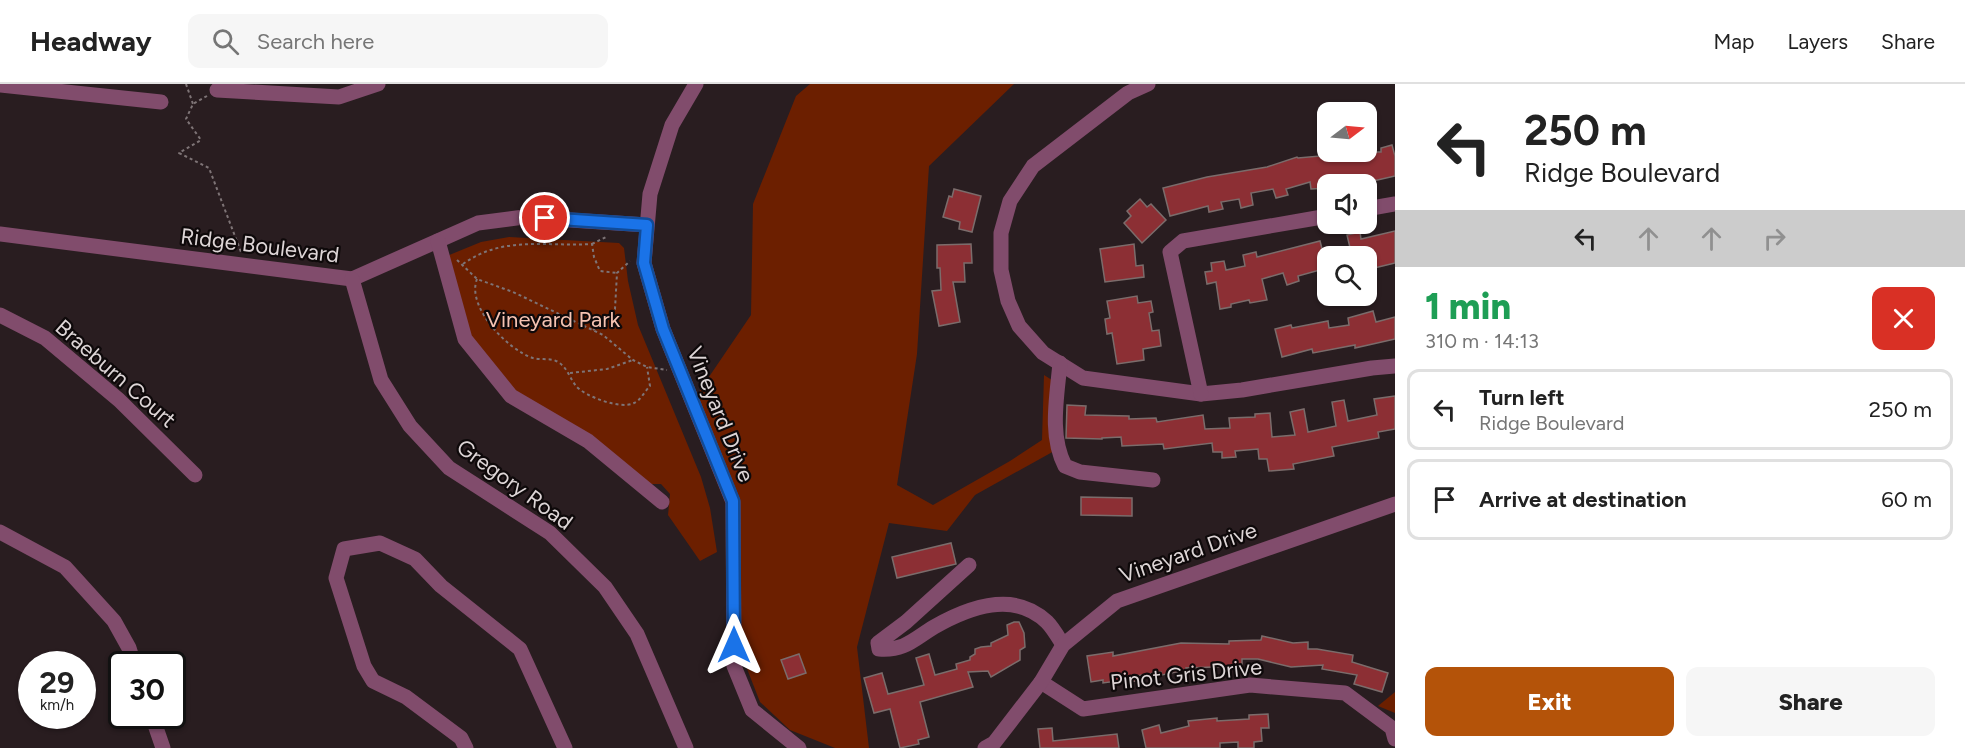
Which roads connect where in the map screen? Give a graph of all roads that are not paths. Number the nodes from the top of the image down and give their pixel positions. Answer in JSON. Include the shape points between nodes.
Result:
{"nodes":[{"id":1,"x":378,"y":84,"type":"edge"},
{"id":2,"x":696,"y":84,"type":"edge"},
{"id":3,"x":1148,"y":84,"type":"edge"},
{"id":4,"x":0,"y":85,"type":"edge"},
{"id":5,"x":218,"y":90,"type":"road end"},
{"id":6,"x":161,"y":102,"type":"dead end"},
{"id":7,"x":1395,"y":204,"type":"edge"},
{"id":8,"x":1377,"y":207,"type":"edge"},
{"id":9,"x":1317,"y":218,"type":"edge"},
{"id":10,"x":647,"y":225,"type":"junction"},
{"id":11,"x":0,"y":234,"type":"edge"},
{"id":12,"x":438,"y":241,"type":"junction"},
{"id":13,"x":352,"y":279,"type":"junction"},
{"id":14,"x":0,"y":315,"type":"edge"},
{"id":15,"x":1059,"y":363,"type":"junction"},
{"id":16,"x":1395,"y":366,"type":"edge"},
{"id":17,"x":1201,"y":394,"type":"junction"},
{"id":18,"x":195,"y":475,"type":"dead end"},
{"id":19,"x":1153,"y":480,"type":"dead end"},
{"id":20,"x":662,"y":502,"type":"dead end"},
{"id":21,"x":1395,"y":504,"type":"edge"},
{"id":22,"x":0,"y":532,"type":"edge"},
{"id":23,"x":969,"y":565,"type":"dead end"},
{"id":24,"x":1064,"y":645,"type":"junction"},
{"id":25,"x":130,"y":651,"type":"edge"},
{"id":26,"x":1041,"y":682,"type":"junction"},
{"id":27,"x":156,"y":729,"type":"edge"},
{"id":28,"x":1395,"y":739,"type":"edge"},
{"id":29,"x":163,"y":748,"type":"edge"},
{"id":30,"x":466,"y":748,"type":"edge"},
{"id":31,"x":565,"y":748,"type":"edge"},
{"id":32,"x":686,"y":748,"type":"edge"},
{"id":33,"x":799,"y":748,"type":"edge"},
{"id":34,"x":985,"y":748,"type":"edge"}],
"edges":[{"from":1,"to":5,"type":"street","via":[[339,97]]},
{"from":2,"to":10,"type":"street","name":"Vineyard Drive","via":[[672,125],[650,194]]},
{"from":3,"to":15,"type":"street","via":[[1128,93],[1033,166],[1010,201],[1001,233],[1001,270],[1008,301],[1019,326],[1043,353]]},
{"from":4,"to":6,"type":"street"},
{"from":7,"to":8,"type":"street"},
{"from":9,"to":17,"type":"street","via":[[1183,241],[1170,252]]},
{"from":10,"to":12,"type":"street","name":"Ridge Boulevard","via":[[524,217],[478,223]]},
{"from":10,"to":33,"type":"street","name":"Vineyard Drive","via":[[644,263],[663,329],[733,501],[734,666],[752,710]]},
{"from":11,"to":13,"type":"street","name":"Ridge Boulevard"},
{"from":12,"to":13,"type":"street","name":"Ridge Boulevard"},
{"from":12,"to":20,"type":"street","via":[[465,339],[511,396],[588,441]]},
{"from":13,"to":32,"type":"street","name":"Gregory Road","via":[[381,380],[410,426],[449,468],[550,533],[605,587],[637,634]]},
{"from":14,"to":18,"type":"street","name":"Braeburn Court","via":[[45,339],[111,393]]},
{"from":15,"to":17,"type":"street","via":[[1083,378]]},
{"from":15,"to":19,"type":"street","via":[[1055,432],[1058,453],[1065,466],[1080,472]]},
{"from":16,"to":17,"type":"street"},
{"from":21,"to":24,"type":"street","name":"Vineyard Drive","via":[[1117,601]]},
{"from":22,"to":25,"type":"street","via":[[65,567],[114,621]]},
{"from":23,"to":24,"type":"street","via":[[878,643],[879,649],[894,650],[980,606],[1002,604],[1025,607],[1047,622]]},
{"from":24,"to":26,"type":"street","name":"Vineyard Drive"},
{"from":26,"to":28,"type":"street","name":"Pinot Gris Drive","via":[[1083,708],[1250,685],[1345,693],[1392,728]]},
{"from":26,"to":34,"type":"street","name":"Vineyard Drive","via":[[994,743]]},
{"from":27,"to":29,"type":"street"},
{"from":30,"to":31,"type":"street","via":[[461,738],[406,697],[373,681],[364,666],[336,578],[344,549],[380,543],[415,559],[441,586],[520,649]]}]}
